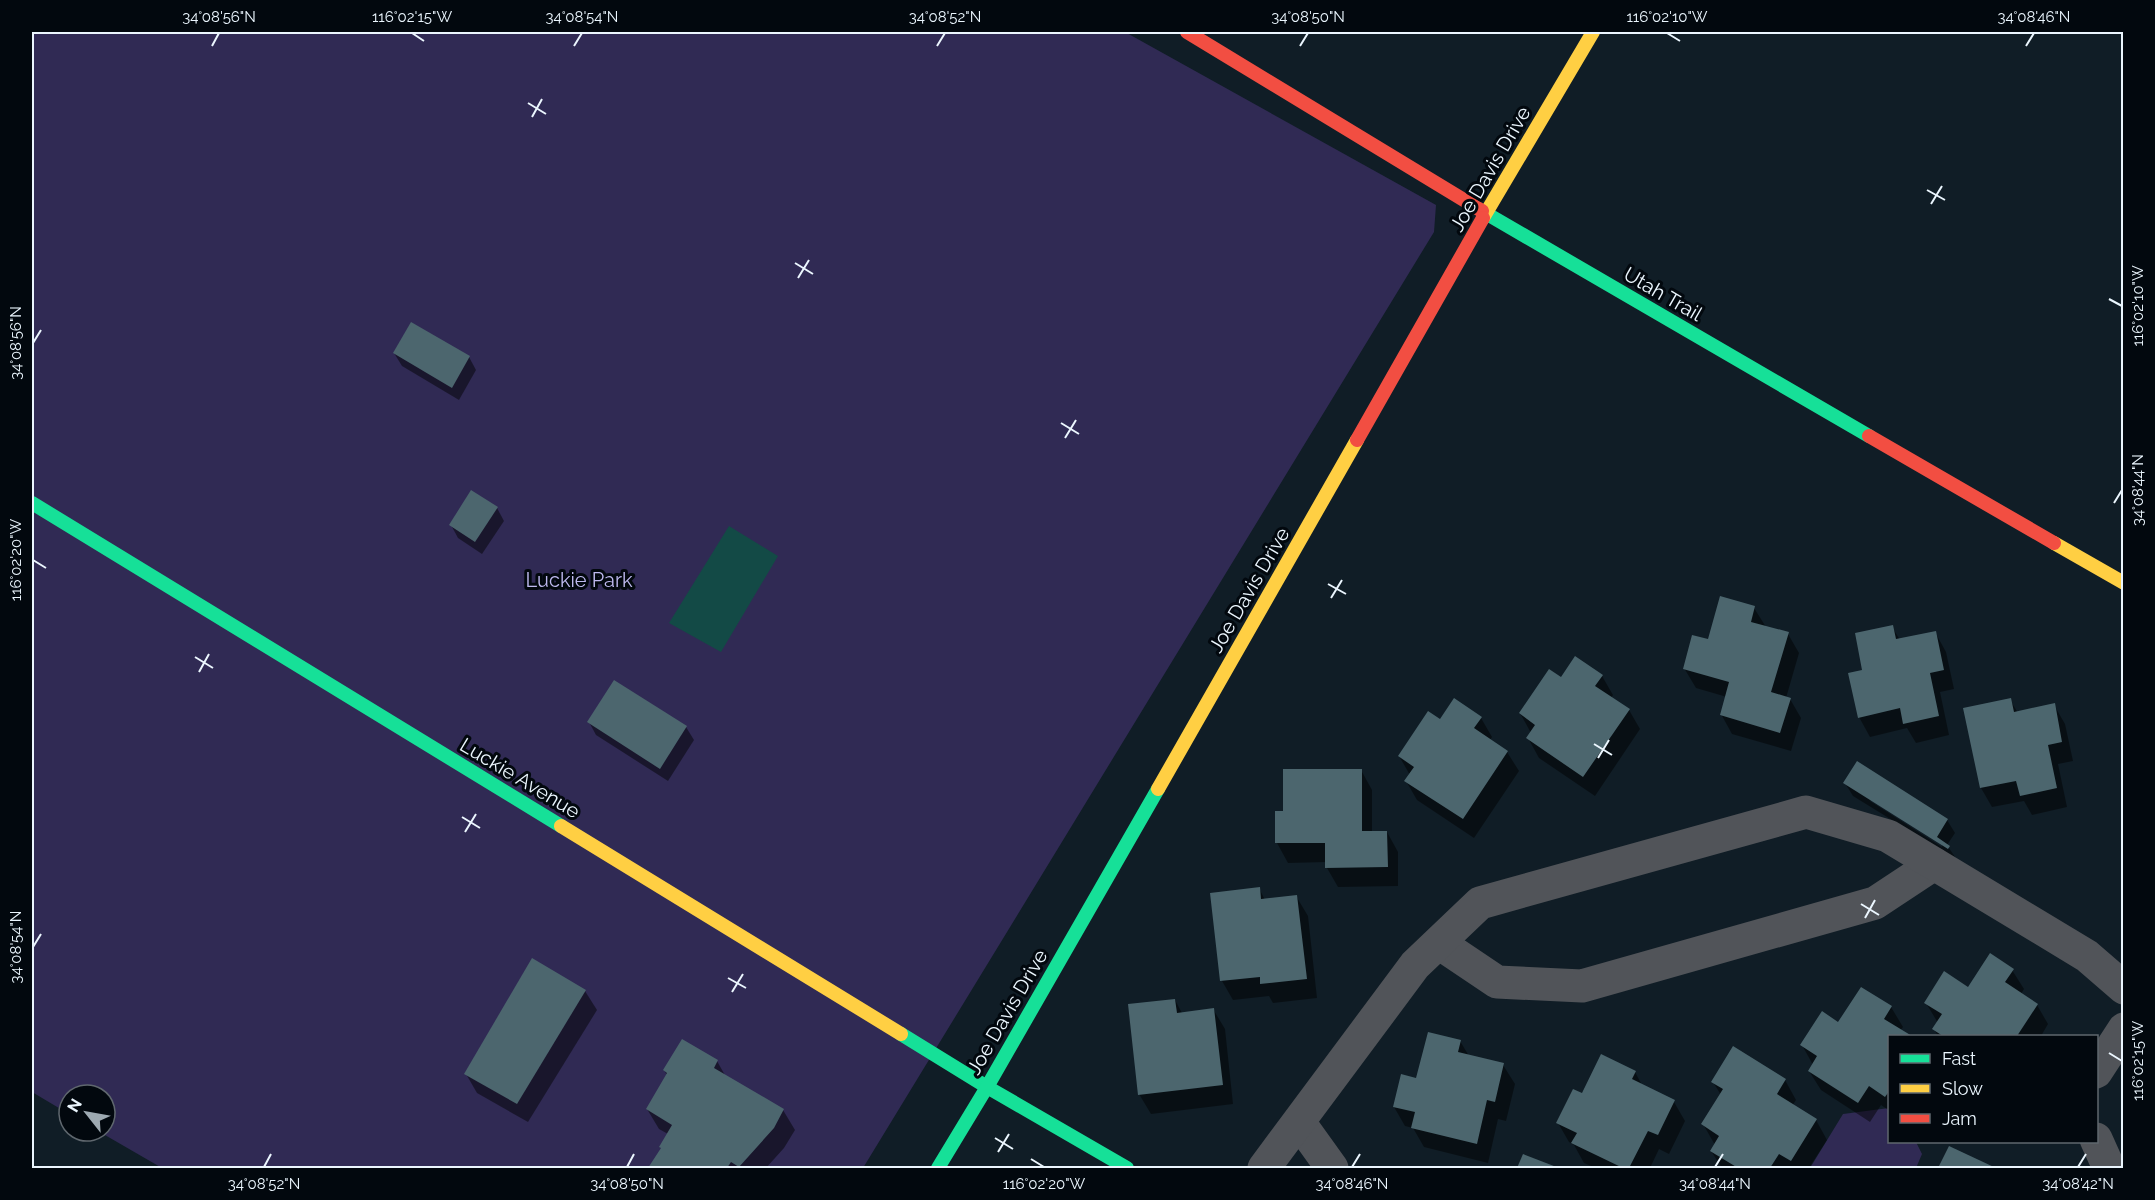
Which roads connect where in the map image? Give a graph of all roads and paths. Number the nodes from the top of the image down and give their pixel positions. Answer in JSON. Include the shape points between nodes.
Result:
{"nodes":[{"id":1,"x":1186,"y":32,"type":"edge"},
{"id":2,"x":1593,"y":32,"type":"edge"},
{"id":3,"x":1486,"y":214,"type":"junction"},
{"id":4,"x":32,"y":503,"type":"edge"},
{"id":5,"x":2124,"y":584,"type":"edge"},
{"id":6,"x":1934,"y":864,"type":"junction"},
{"id":7,"x":1439,"y":942,"type":"junction"},
{"id":8,"x":2124,"y":988,"type":"edge"},
{"id":9,"x":2124,"y":1029,"type":"edge"},
{"id":10,"x":2098,"y":1069,"type":"edge"},
{"id":11,"x":987,"y":1087,"type":"junction"},
{"id":12,"x":1299,"y":1122,"type":"junction"},
{"id":13,"x":2098,"y":1141,"type":"edge"},
{"id":14,"x":938,"y":1168,"type":"edge"},
{"id":15,"x":1127,"y":1168,"type":"edge"},
{"id":16,"x":1264,"y":1168,"type":"edge"},
{"id":17,"x":1332,"y":1168,"type":"edge"},
{"id":18,"x":2109,"y":1168,"type":"edge"}],
"edges":[{"from":1,"to":3,"type":"street","name":"Utah Trail"},
{"from":2,"to":3,"type":"street","name":"Joe Davis Drive"},
{"from":3,"to":5,"type":"street","name":"Utah Trail"},
{"from":3,"to":11,"type":"street","name":"Joe Davis Drive"},
{"from":4,"to":11,"type":"street","name":"Luckie Avenue"},
{"from":6,"to":7,"type":"street","via":[[1875,903],[1581,986],[1497,982]]},
{"from":6,"to":7,"type":"street","via":[[1888,836],[1806,812],[1480,903]]},
{"from":6,"to":8,"type":"street","via":[[2088,956]]},
{"from":7,"to":12,"type":"street","via":[[1415,965]]},
{"from":9,"to":10,"type":"street"},
{"from":11,"to":14,"type":"street","name":"Joe Davis Drive"},
{"from":11,"to":15,"type":"street","name":"Luckie Avenue"},
{"from":12,"to":16,"type":"street"},
{"from":12,"to":17,"type":"street"},
{"from":13,"to":18,"type":"street"}]}
